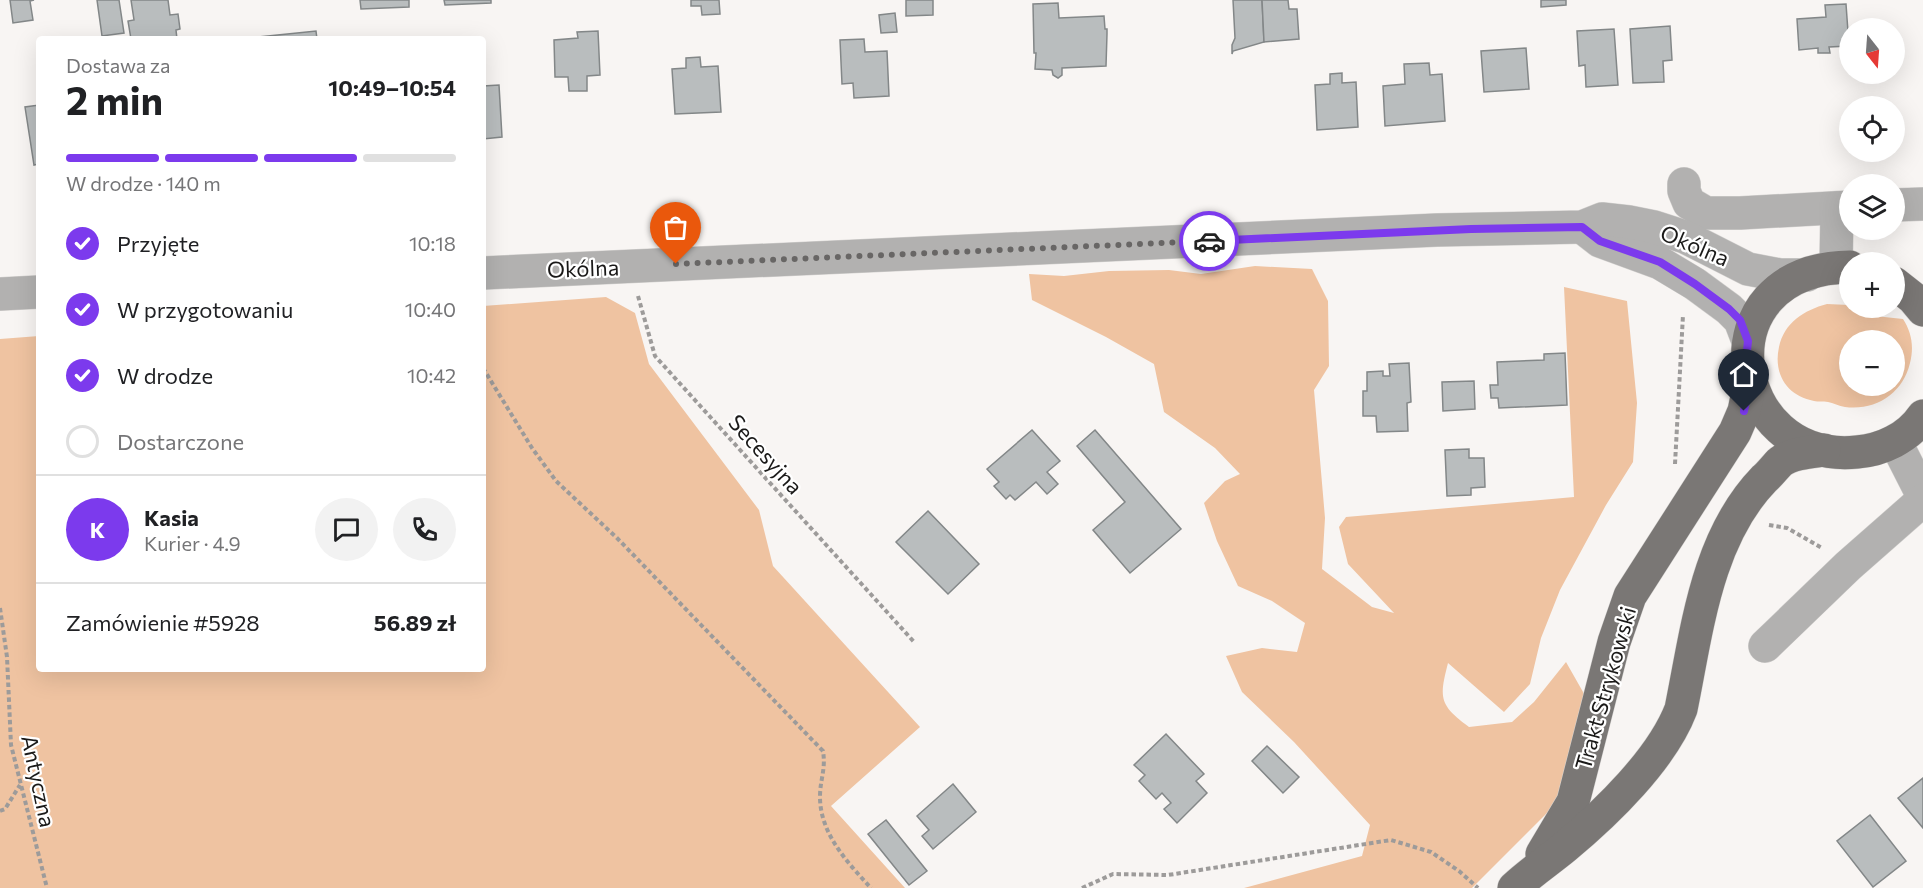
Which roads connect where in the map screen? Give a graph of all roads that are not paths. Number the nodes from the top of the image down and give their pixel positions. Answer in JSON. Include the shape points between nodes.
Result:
{"nodes":[{"id":1,"x":1684,"y":184,"type":"dead end"},
{"id":2,"x":1923,"y":204,"type":"edge"},
{"id":3,"x":1905,"y":205,"type":"edge"},
{"id":4,"x":1839,"y":208,"type":"edge"},
{"id":5,"x":1582,"y":227,"type":"junction"},
{"id":6,"x":1839,"y":229,"type":"edge"},
{"id":7,"x":1831,"y":270,"type":"edge"},
{"id":8,"x":486,"y":273,"type":"edge"},
{"id":9,"x":1923,"y":282,"type":"edge"},
{"id":10,"x":1905,"y":283,"type":"edge"},
{"id":11,"x":36,"y":292,"type":"edge"},
{"id":12,"x":1905,"y":292,"type":"edge"},
{"id":13,"x":0,"y":294,"type":"edge"},
{"id":14,"x":1923,"y":310,"type":"edge"},
{"id":15,"x":1748,"y":341,"type":"junction"},
{"id":16,"x":1751,"y":378,"type":"junction"},
{"id":17,"x":1923,"y":416,"type":"edge"},
{"id":18,"x":1895,"y":441,"type":"junction"},
{"id":19,"x":1824,"y":450,"type":"junction"},
{"id":20,"x":1923,"y":495,"type":"edge"},
{"id":21,"x":1923,"y":500,"type":"edge"},
{"id":22,"x":1765,"y":646,"type":"dead end"},
{"id":23,"x":1522,"y":881,"type":"edge"}],
"edges":[{"from":1,"to":4,"type":"street","via":[[1689,203],[1706,213]]},
{"from":2,"to":3,"type":"street"},
{"from":5,"to":7,"type":"street","name":"Okólna","via":[[1602,219],[1629,222],[1685,237],[1748,269],[1780,275]]},
{"from":5,"to":8,"type":"street","name":"Okólna","via":[[1426,230]]},
{"from":5,"to":15,"type":"street","name":"Okólna","via":[[1600,241],[1660,262],[1695,284],[1740,320]]},
{"from":6,"to":7,"type":"street"},
{"from":7,"to":15,"type":"main road","via":[[1792,280],[1768,299],[1755,319]]},
{"from":9,"to":10,"type":"main road"},
{"from":11,"to":13,"type":"street"},
{"from":12,"to":14,"type":"main road"},
{"from":15,"to":16,"type":"main road","via":[[1746,360]]},
{"from":16,"to":19,"type":"main road","via":[[1757,398],[1776,425],[1803,444]]},
{"from":16,"to":23,"type":"main road","name":"Trakt Strykowski","via":[[1735,432],[1630,596],[1614,642],[1573,802]]},
{"from":17,"to":18,"type":"main road"},
{"from":18,"to":19,"type":"main road","via":[[1862,452]]},
{"from":18,"to":20,"type":"street"},
{"from":19,"to":23,"type":"main road","name":"Trakt Strykowski","via":[[1802,453],[1781,462],[1754,490],[1728,531],[1704,599],[1681,709],[1665,742],[1598,816]]},
{"from":21,"to":22,"type":"street"}]}
